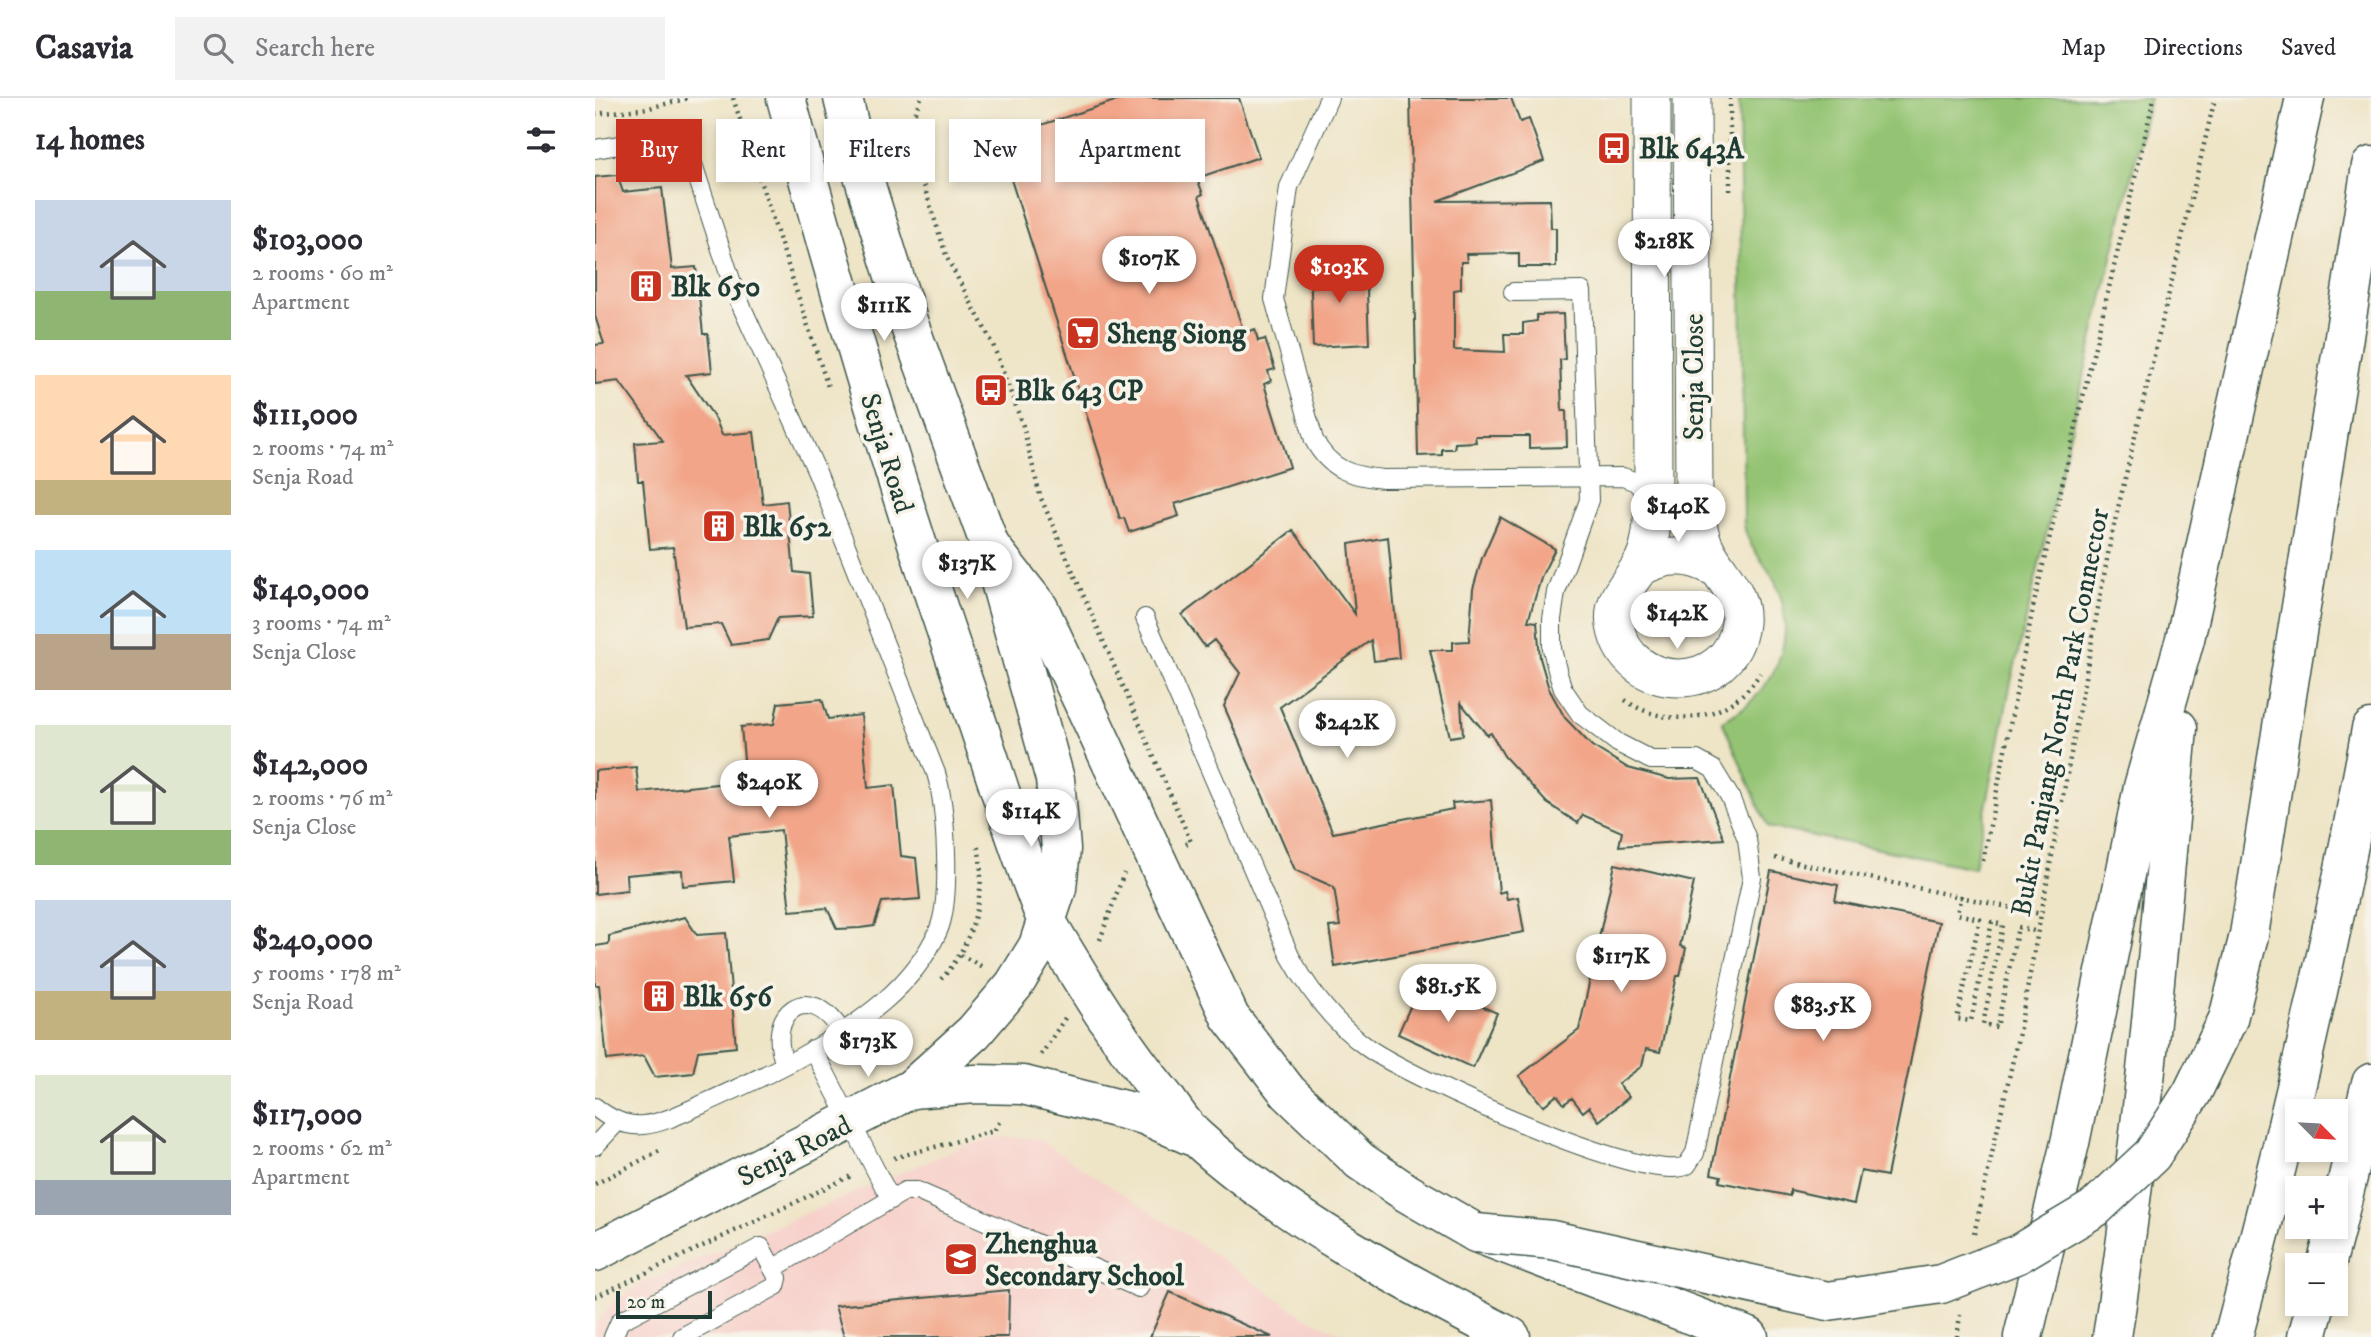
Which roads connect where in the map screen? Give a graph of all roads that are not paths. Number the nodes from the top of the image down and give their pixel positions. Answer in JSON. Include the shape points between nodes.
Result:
{"nodes":[{"id":1,"x":786,"y":98,"type":"edge"},
{"id":2,"x":1329,"y":98,"type":"edge"},
{"id":3,"x":1652,"y":98,"type":"edge"},
{"id":4,"x":1692,"y":98,"type":"edge"},
{"id":5,"x":2305,"y":98,"type":"edge"},
{"id":6,"x":850,"y":105,"type":"edge"},
{"id":7,"x":595,"y":149,"type":"edge"},
{"id":8,"x":2371,"y":166,"type":"edge"},
{"id":9,"x":1513,"y":292,"type":"dead end"},
{"id":10,"x":1653,"y":443,"type":"junction"},
{"id":11,"x":1588,"y":477,"type":"junction"},
{"id":12,"x":1623,"y":477,"type":"junction"},
{"id":13,"x":1653,"y":506,"type":"junction"},
{"id":14,"x":990,"y":546,"type":"junction"},
{"id":15,"x":1639,"y":568,"type":"junction"},
{"id":16,"x":1716,"y":568,"type":"junction"},
{"id":17,"x":1145,"y":618,"type":"dead end"},
{"id":18,"x":2185,"y":639,"type":"junction"},
{"id":19,"x":2371,"y":729,"type":"edge"},
{"id":20,"x":1048,"y":922,"type":"junction"},
{"id":21,"x":841,"y":1031,"type":"junction"},
{"id":22,"x":813,"y":1049,"type":"junction"},
{"id":23,"x":785,"y":1064,"type":"junction"},
{"id":24,"x":2371,"y":1083,"type":"edge"},
{"id":25,"x":911,"y":1089,"type":"junction"},
{"id":26,"x":595,"y":1107,"type":"edge"},
{"id":27,"x":852,"y":1120,"type":"junction"},
{"id":28,"x":618,"y":1121,"type":"junction"},
{"id":29,"x":1197,"y":1138,"type":"junction"},
{"id":30,"x":595,"y":1146,"type":"edge"},
{"id":31,"x":2348,"y":1177,"type":"edge"},
{"id":32,"x":891,"y":1199,"type":"junction"},
{"id":33,"x":1476,"y":1233,"type":"junction"},
{"id":34,"x":595,"y":1252,"type":"edge"},
{"id":35,"x":774,"y":1268,"type":"junction"},
{"id":36,"x":1139,"y":1288,"type":"dead end"},
{"id":37,"x":2313,"y":1316,"type":"edge"},
{"id":38,"x":1510,"y":1336,"type":"edge"},
{"id":39,"x":613,"y":1337,"type":"edge"},
{"id":40,"x":682,"y":1337,"type":"edge"},
{"id":41,"x":1749,"y":1337,"type":"edge"},
{"id":42,"x":2023,"y":1337,"type":"edge"},
{"id":43,"x":2112,"y":1337,"type":"edge"},
{"id":44,"x":2233,"y":1337,"type":"edge"},
{"id":45,"x":2307,"y":1337,"type":"edge"}],
"edges":[{"from":1,"to":20,"type":"main road","name":"Senja Road","via":[[839,297],[924,567],[1014,839]]},
{"from":2,"to":11,"type":"lane","via":[[1289,187],[1274,299],[1319,449],[1339,470],[1372,478]]},
{"from":3,"to":10,"type":"street","name":"Senja Close"},
{"from":4,"to":16,"type":"street","name":"Senja Close","via":[[1694,500],[1704,545]]},
{"from":5,"to":18,"type":"main road"},
{"from":6,"to":14,"type":"main road","name":"Senja Road","via":[[909,324]]},
{"from":7,"to":21,"type":"lane","via":[[657,143],[678,149],[693,164],[735,292],[817,472],[940,788],[945,893],[939,929],[901,985]]},
{"from":8,"to":33,"type":"main road","bridge":true,"via":[[2249,934],[2228,1019],[2192,1093],[2152,1155],[2095,1208],[2018,1254],[1941,1284],[1828,1301],[1552,1240]]},
{"from":9,"to":11,"type":"lane","via":[[1582,291]]},
{"from":10,"to":12,"type":"lane","via":[[1646,457]]},
{"from":10,"to":13,"type":"street","name":"Senja Close"},
{"from":11,"to":12,"type":"lane"},
{"from":11,"to":17,"type":"lane","via":[[1588,505],[1562,572],[1552,619],[1552,649],[1563,689],[1592,726],[1634,752],[1659,761],[1708,764],[1730,797],[1747,839],[1752,878],[1695,1153],[1679,1170],[1667,1171],[1553,1137],[1384,1058],[1338,1022],[1310,991],[1290,956]]},
{"from":12,"to":13,"type":"lane","via":[[1643,488]]},
{"from":13,"to":15,"type":"street","name":"Senja Close","via":[[1652,531]]},
{"from":14,"to":20,"type":"main road","name":"Senja Road","via":[[1055,779],[1061,849]]},
{"from":14,"to":33,"type":"main road","via":[[1039,608],[1230,1017],[1288,1092],[1360,1161]]},
{"from":15,"to":16,"type":"street","via":[[1678,555],[1698,558]]},
{"from":15,"to":16,"type":"street","name":"Senja Close","via":[[1625,583],[1617,602],[1615,623],[1620,643],[1631,660],[1648,673],[1687,680],[1707,673],[1735,643],[1740,623],[1738,602],[1730,583]]},
{"from":18,"to":42,"type":"main road","via":[[2143,787],[2070,1143]]},
{"from":18,"to":43,"type":"main road","via":[[2155,975]]},
{"from":19,"to":44,"type":"main road","via":[[2350,848],[2280,1163]]},
{"from":20,"to":25,"type":"main road","name":"Senja Road","via":[[1026,968],[995,1007]]},
{"from":20,"to":29,"type":"main road","via":[[1142,1070]]},
{"from":21,"to":22,"type":"lane"},
{"from":21,"to":23,"type":"lane","via":[[827,1012],[815,1005],[792,1009],[777,1039]]},
{"from":22,"to":23,"type":"lane"},
{"from":22,"to":27,"type":"lane"},
{"from":23,"to":28,"type":"lane","via":[[668,1119],[642,1125]]},
{"from":24,"to":31,"type":"main road"},
{"from":25,"to":27,"type":"main road","name":"Senja Road"},
{"from":25,"to":29,"type":"main road","via":[[1023,1085],[1144,1115]]},
{"from":26,"to":28,"type":"lane"},
{"from":27,"to":32,"type":"lane"},
{"from":27,"to":34,"type":"main road","name":"Senja Road"},
{"from":28,"to":30,"type":"lane"},
{"from":29,"to":38,"type":"main road","via":[[1319,1228]]},
{"from":32,"to":35,"type":"lane"},
{"from":32,"to":36,"type":"lane","via":[[905,1191],[926,1192]]},
{"from":33,"to":41,"type":"main road","bridge":true},
{"from":35,"to":39,"type":"lane","via":[[764,1250],[757,1247],[620,1321]]},
{"from":35,"to":40,"type":"lane","via":[[776,1286]]},
{"from":37,"to":45,"type":"main road"}]}
